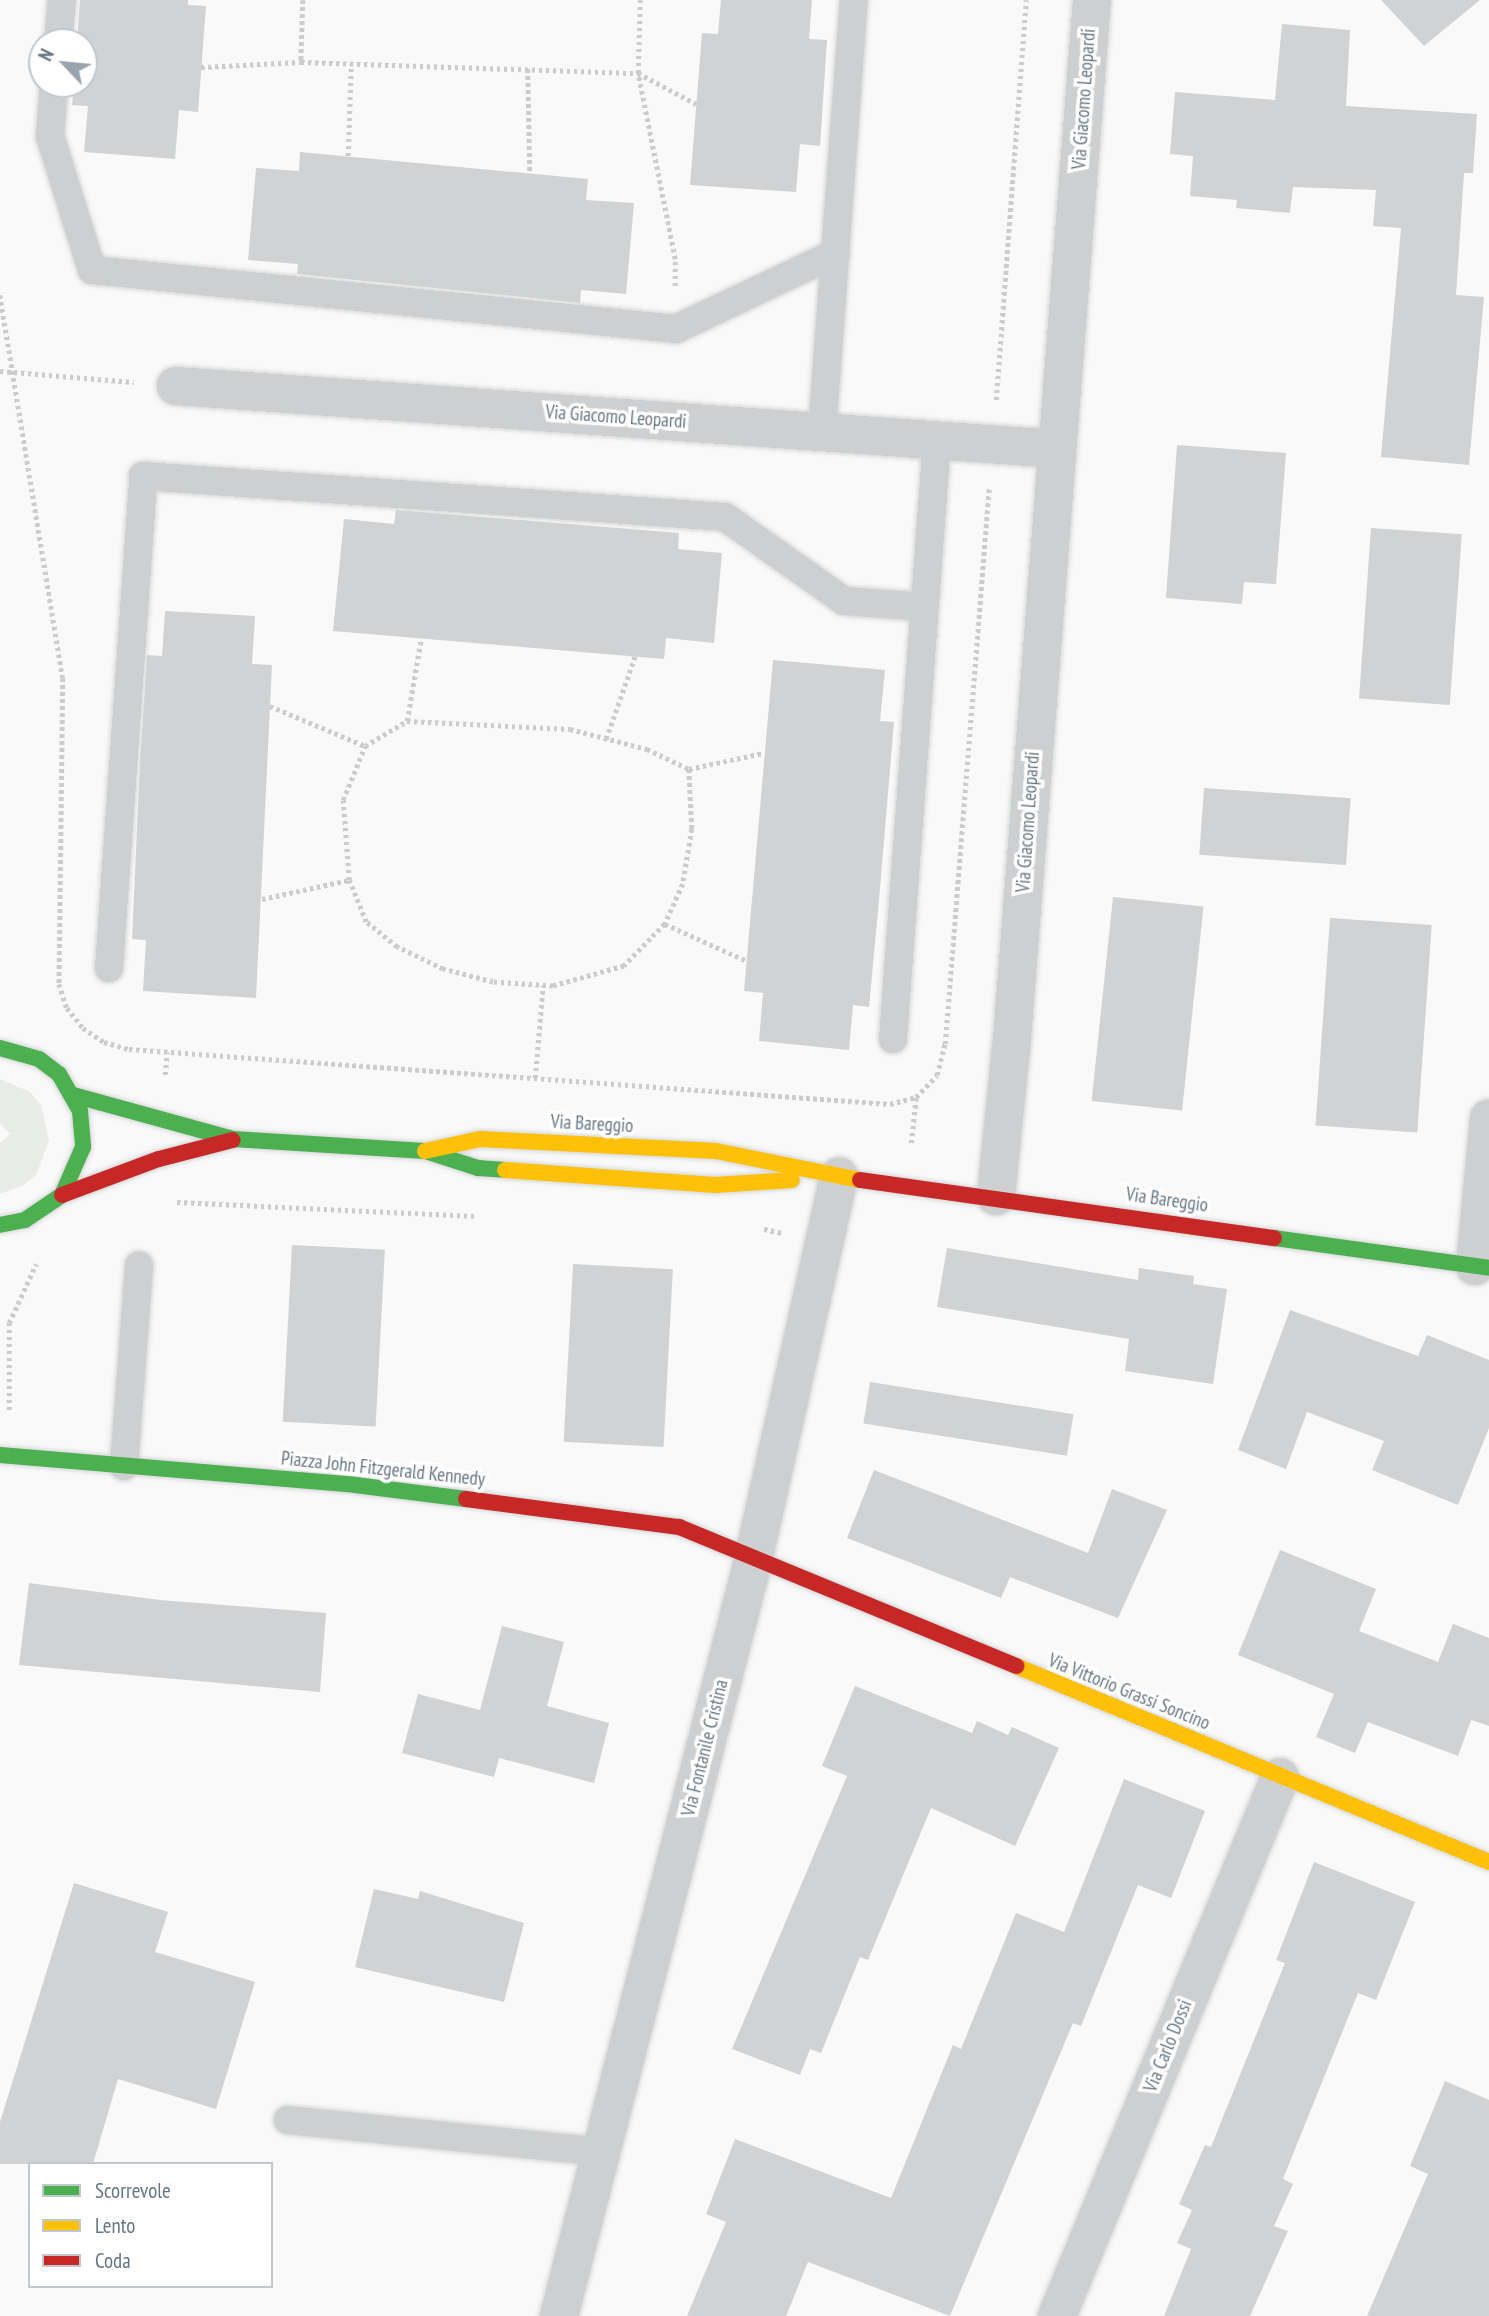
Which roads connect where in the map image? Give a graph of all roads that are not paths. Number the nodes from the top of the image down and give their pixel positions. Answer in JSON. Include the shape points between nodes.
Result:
{"nodes":[{"id":1,"x":62,"y":0,"type":"edge"},
{"id":2,"x":854,"y":0,"type":"edge"},
{"id":3,"x":1092,"y":0,"type":"edge"},
{"id":4,"x":59,"y":28,"type":"edge"},
{"id":5,"x":53,"y":98,"type":"edge"},
{"id":6,"x":836,"y":253,"type":"junction"},
{"id":7,"x":176,"y":386,"type":"road end"},
{"id":8,"x":822,"y":432,"type":"junction"},
{"id":9,"x":937,"y":440,"type":"junction"},
{"id":10,"x":1056,"y":449,"type":"junction"},
{"id":11,"x":925,"y":607,"type":"junction"},
{"id":12,"x":108,"y":968,"type":"dead end"},
{"id":13,"x":893,"y":1039,"type":"dead end"},
{"id":14,"x":0,"y":1048,"type":"edge"},
{"id":15,"x":73,"y":1095,"type":"junction"},
{"id":16,"x":1489,"y":1119,"type":"edge"},
{"id":17,"x":233,"y":1139,"type":"junction"},
{"id":18,"x":425,"y":1151,"type":"junction"},
{"id":19,"x":839,"y":1177,"type":"junction"},
{"id":20,"x":62,"y":1195,"type":"junction"},
{"id":21,"x":996,"y":1196,"type":"junction"},
{"id":22,"x":13,"y":1222,"type":"edge"},
{"id":23,"x":0,"y":1247,"type":"edge"},
{"id":24,"x":139,"y":1266,"type":"dead end"},
{"id":25,"x":1482,"y":1267,"type":"edge"},
{"id":26,"x":0,"y":1455,"type":"edge"},
{"id":27,"x":124,"y":1466,"type":"junction"},
{"id":28,"x":753,"y":1561,"type":"junction"},
{"id":29,"x":1280,"y":1777,"type":"junction"},
{"id":30,"x":1489,"y":1861,"type":"edge"},
{"id":31,"x":288,"y":2120,"type":"dead end"},
{"id":32,"x":601,"y":2152,"type":"junction"},
{"id":33,"x":559,"y":2316,"type":"edge"},
{"id":34,"x":1057,"y":2316,"type":"edge"}],
"edges":[{"from":1,"to":4,"type":"lane"},
{"from":2,"to":6,"type":"lane"},
{"from":3,"to":10,"type":"street","name":"Via Giacomo Leopardi"},
{"from":5,"to":6,"type":"lane","via":[[50,136],[92,270],[676,329]]},
{"from":6,"to":8,"type":"lane"},
{"from":7,"to":8,"type":"street","name":"Via Giacomo Leopardi"},
{"from":8,"to":9,"type":"street","name":"Via Giacomo Leopardi"},
{"from":9,"to":10,"type":"street","name":"Via Giacomo Leopardi"},
{"from":9,"to":11,"type":"lane"},
{"from":10,"to":21,"type":"street","name":"Via Giacomo Leopardi"},
{"from":11,"to":12,"type":"lane","via":[[844,601],[725,517],[143,476]]},
{"from":11,"to":13,"type":"lane"},
{"from":14,"to":15,"type":"street","name":"Via Bareggio","via":[[40,1059]]},
{"from":15,"to":17,"type":"street","name":"Via Bareggio"},
{"from":15,"to":20,"type":"street","name":"Via Bareggio","via":[[80,1111],[83,1147]]},
{"from":16,"to":25,"type":"street"},
{"from":17,"to":18,"type":"street","name":"Via Bareggio"},
{"from":17,"to":20,"type":"street","name":"Via Bareggio","via":[[159,1159]]},
{"from":18,"to":19,"type":"street","name":"Via Bareggio","via":[[478,1168],[715,1185]]},
{"from":18,"to":19,"type":"street","name":"Via Bareggio","via":[[480,1139],[716,1151]]},
{"from":19,"to":21,"type":"street","name":"Via Bareggio"},
{"from":19,"to":28,"type":"street","name":"Via Fontanile Cristina"},
{"from":20,"to":22,"type":"street","name":"Via Bareggio"},
{"from":21,"to":25,"type":"street","name":"Via Bareggio"},
{"from":22,"to":23,"type":"street"},
{"from":24,"to":27,"type":"lane"},
{"from":26,"to":27,"type":"street","name":"Piazza John Fitzgerald Kennedy"},
{"from":27,"to":28,"type":"street","name":"Piazza John Fitzgerald Kennedy","via":[[355,1485],[680,1528]]},
{"from":28,"to":29,"type":"street","name":"Via Vittorio Grassi Soncino"},
{"from":28,"to":32,"type":"street","name":"Via Fontanile Cristina"},
{"from":29,"to":30,"type":"street","name":"Via Vittorio Grassi Soncino"},
{"from":29,"to":34,"type":"street","name":"Via Carlo Dossi"},
{"from":31,"to":32,"type":"lane"},
{"from":32,"to":33,"type":"street","name":"Via Fontanile Cristina"}]}
